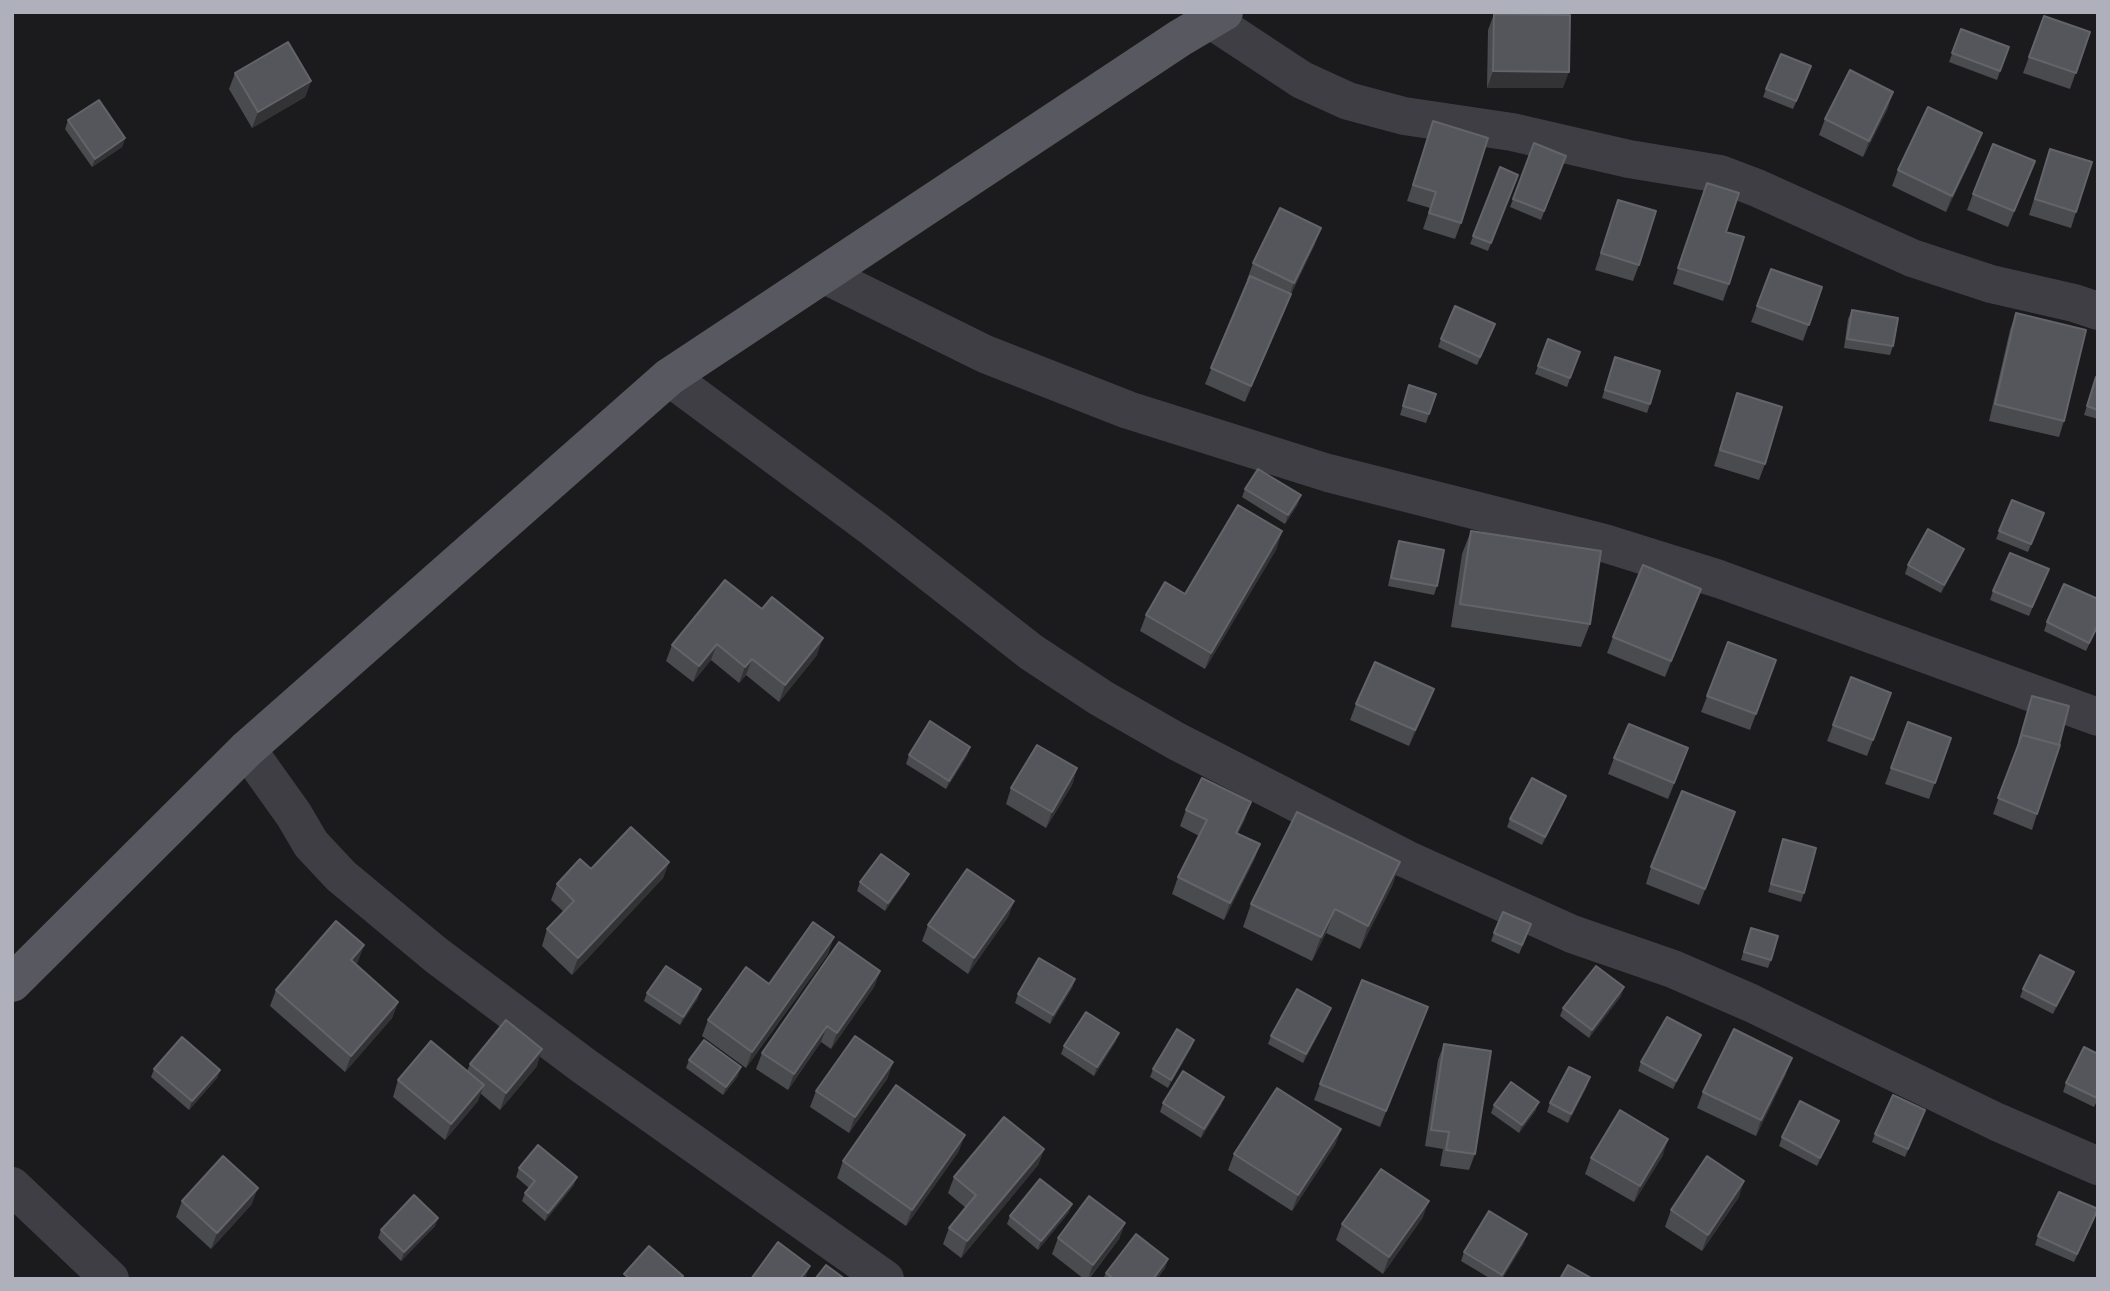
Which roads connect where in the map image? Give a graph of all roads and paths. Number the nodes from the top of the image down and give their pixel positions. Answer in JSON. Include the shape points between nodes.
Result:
{"nodes":[{"id":1,"x":1217,"y":16,"type":"edge"},
{"id":2,"x":825,"y":275,"type":"junction"},
{"id":3,"x":2098,"y":311,"type":"edge"},
{"id":4,"x":669,"y":377,"type":"junction"},
{"id":5,"x":2098,"y":717,"type":"edge"},
{"id":6,"x":247,"y":749,"type":"junction"},
{"id":7,"x":12,"y":983,"type":"edge"},
{"id":8,"x":2098,"y":1167,"type":"edge"},
{"id":9,"x":12,"y":1186,"type":"edge"},
{"id":10,"x":110,"y":1279,"type":"edge"},
{"id":11,"x":885,"y":1279,"type":"edge"}],
"edges":[{"from":1,"to":2,"type":"main road"},
{"from":1,"to":3,"type":"street","via":[[1302,80],[1348,101],[1404,116],[1512,132],[1720,174],[1912,258]]},
{"from":2,"to":4,"type":"main road"},
{"from":2,"to":5,"type":"street","via":[[985,354],[1128,410],[1328,473],[1604,543],[1719,579]]},
{"from":4,"to":6,"type":"main road"},
{"from":4,"to":8,"type":"street","via":[[1031,652],[1176,741],[1406,859],[1573,934],[1751,1003]]},
{"from":6,"to":7,"type":"main road"},
{"from":6,"to":11,"type":"street","via":[[311,844],[341,876],[436,955]]},
{"from":9,"to":10,"type":"street"}]}
